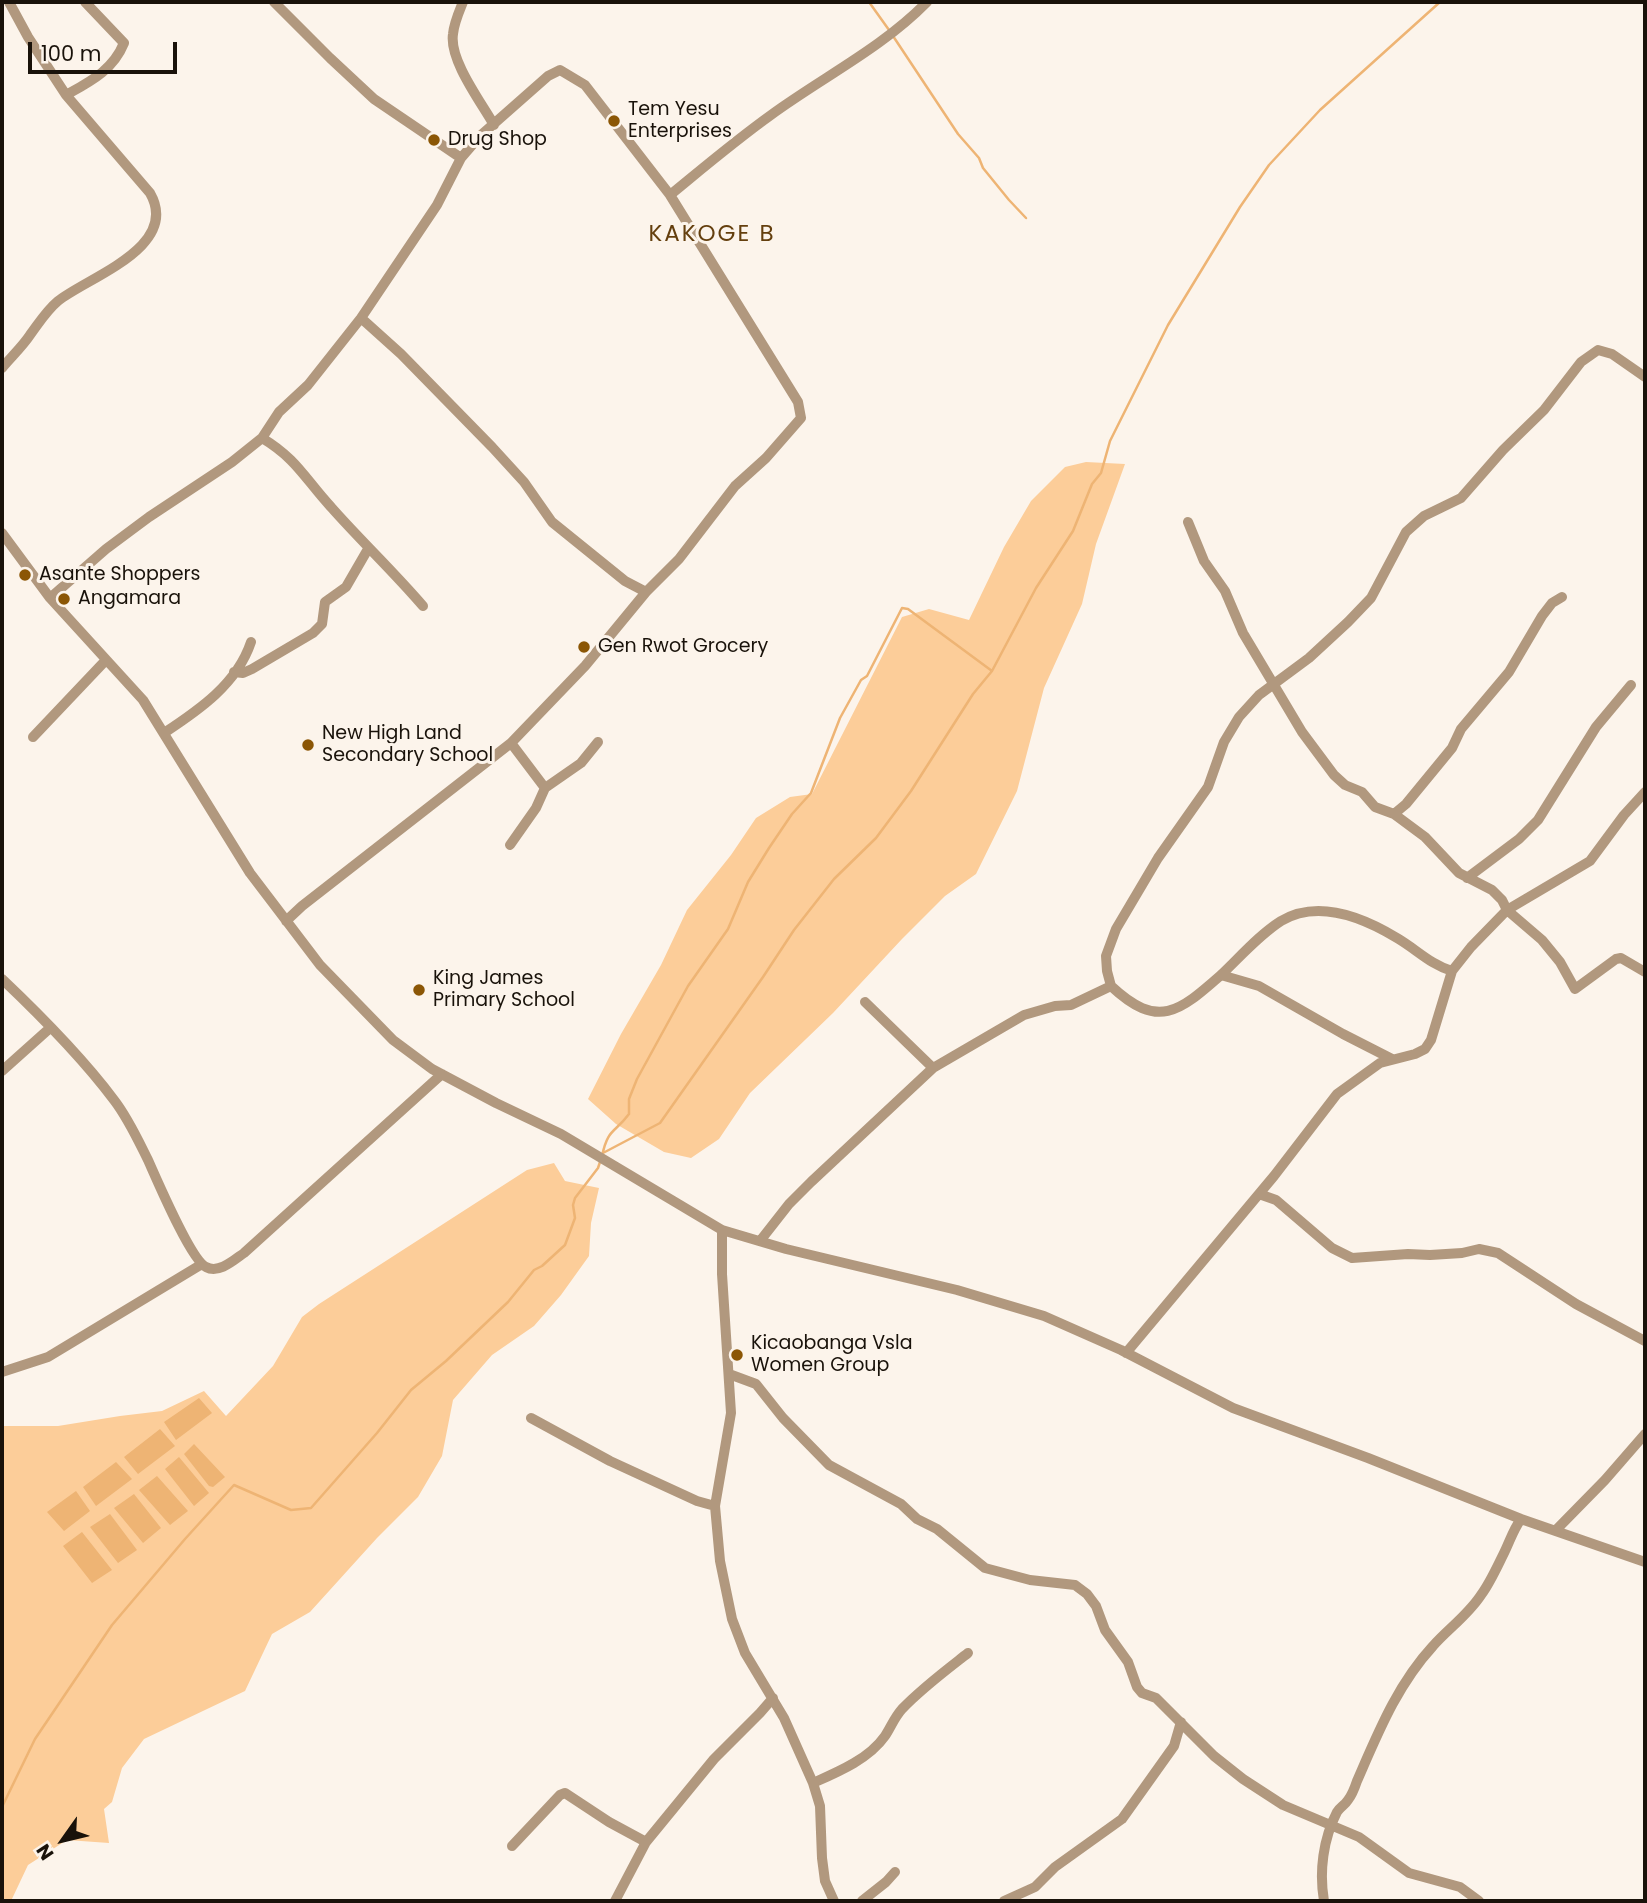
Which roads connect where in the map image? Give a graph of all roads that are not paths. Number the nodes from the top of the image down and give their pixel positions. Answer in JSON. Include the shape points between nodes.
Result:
{"nodes":[{"id":1,"x":9,"y":2,"type":"edge"},
{"id":2,"x":85,"y":2,"type":"edge"},
{"id":3,"x":274,"y":2,"type":"edge"},
{"id":4,"x":463,"y":2,"type":"edge"},
{"id":5,"x":927,"y":2,"type":"edge"},
{"id":6,"x":66,"y":95,"type":"junction"},
{"id":7,"x":494,"y":125,"type":"junction"},
{"id":8,"x":461,"y":158,"type":"junction"},
{"id":9,"x":670,"y":195,"type":"junction"},
{"id":10,"x":360,"y":318,"type":"junction"},
{"id":11,"x":2,"y":368,"type":"edge"},
{"id":12,"x":1645,"y":377,"type":"edge"},
{"id":13,"x":262,"y":438,"type":"junction"},
{"id":14,"x":1188,"y":522,"type":"dead end"},
{"id":15,"x":2,"y":534,"type":"edge"},
{"id":16,"x":368,"y":549,"type":"junction"},
{"id":17,"x":646,"y":592,"type":"junction"},
{"id":18,"x":1562,"y":597,"type":"dead end"},
{"id":19,"x":50,"y":598,"type":"junction"},
{"id":20,"x":423,"y":606,"type":"dead end"},
{"id":21,"x":251,"y":642,"type":"dead end"},
{"id":22,"x":106,"y":660,"type":"junction"},
{"id":23,"x":234,"y":672,"type":"junction"},
{"id":24,"x":1275,"y":684,"type":"junction"},
{"id":25,"x":1631,"y":685,"type":"dead end"},
{"id":26,"x":164,"y":733,"type":"junction"},
{"id":27,"x":33,"y":737,"type":"dead end"},
{"id":28,"x":597,"y":742,"type":"dead end"},
{"id":29,"x":511,"y":743,"type":"junction"},
{"id":30,"x":545,"y":789,"type":"junction"},
{"id":31,"x":1645,"y":792,"type":"edge"},
{"id":32,"x":1394,"y":814,"type":"junction"},
{"id":33,"x":510,"y":845,"type":"dead end"},
{"id":34,"x":1467,"y":877,"type":"junction"},
{"id":35,"x":1507,"y":910,"type":"junction"},
{"id":36,"x":286,"y":921,"type":"junction"},
{"id":37,"x":1452,"y":971,"type":"junction"},
{"id":38,"x":1645,"y":972,"type":"edge"},
{"id":39,"x":1221,"y":975,"type":"junction"},
{"id":40,"x":2,"y":979,"type":"edge"},
{"id":41,"x":1111,"y":986,"type":"junction"},
{"id":42,"x":865,"y":1002,"type":"dead end"},
{"id":43,"x":50,"y":1028,"type":"junction"},
{"id":44,"x":1392,"y":1059,"type":"junction"},
{"id":45,"x":933,"y":1068,"type":"junction"},
{"id":46,"x":2,"y":1071,"type":"edge"},
{"id":47,"x":442,"y":1074,"type":"junction"},
{"id":48,"x":1259,"y":1194,"type":"junction"},
{"id":49,"x":722,"y":1230,"type":"junction"},
{"id":50,"x":760,"y":1241,"type":"junction"},
{"id":51,"x":202,"y":1265,"type":"junction"},
{"id":52,"x":1645,"y":1340,"type":"edge"},
{"id":53,"x":1126,"y":1353,"type":"junction"},
{"id":54,"x":2,"y":1372,"type":"edge"},
{"id":55,"x":729,"y":1374,"type":"junction"},
{"id":56,"x":531,"y":1418,"type":"dead end"},
{"id":57,"x":1645,"y":1434,"type":"edge"},
{"id":58,"x":715,"y":1506,"type":"junction"},
{"id":59,"x":1521,"y":1519,"type":"junction"},
{"id":60,"x":1555,"y":1531,"type":"junction"},
{"id":61,"x":1645,"y":1562,"type":"edge"},
{"id":62,"x":968,"y":1653,"type":"dead end"},
{"id":63,"x":773,"y":1698,"type":"junction"},
{"id":64,"x":1181,"y":1723,"type":"junction"},
{"id":65,"x":813,"y":1783,"type":"junction"},
{"id":66,"x":1332,"y":1826,"type":"junction"},
{"id":67,"x":646,"y":1842,"type":"junction"},
{"id":68,"x":512,"y":1846,"type":"dead end"},
{"id":69,"x":895,"y":1872,"type":"dead end"},
{"id":70,"x":615,"y":1901,"type":"edge"},
{"id":71,"x":834,"y":1901,"type":"edge"},
{"id":72,"x":862,"y":1901,"type":"edge"},
{"id":73,"x":1004,"y":1901,"type":"edge"},
{"id":74,"x":1324,"y":1901,"type":"edge"},
{"id":75,"x":1479,"y":1901,"type":"edge"}],
"edges":[{"from":1,"to":6,"type":"street"},
{"from":2,"to":6,"type":"street","via":[[124,43],[108,69]]},
{"from":3,"to":8,"type":"street","via":[[374,99]]},
{"from":4,"to":7,"type":"street","via":[[453,46]]},
{"from":5,"to":9,"type":"street"},
{"from":6,"to":11,"type":"street","via":[[150,193],[157,214],[154,227],[133,254],[57,302]]},
{"from":7,"to":8,"type":"street"},
{"from":7,"to":9,"type":"street","via":[[548,76],[560,70],[568,73],[585,85]]},
{"from":8,"to":10,"type":"street","via":[[437,205]]},
{"from":9,"to":17,"type":"street","via":[[798,402],[801,418],[735,486]]},
{"from":10,"to":13,"type":"street"},
{"from":10,"to":17,"type":"street","via":[[492,447],[552,522],[625,581]]},
{"from":12,"to":24,"type":"street","via":[[1598,349],[1581,362],[1544,410],[1461,498],[1406,532],[1371,598],[1332,638]]},
{"from":13,"to":16,"type":"street","via":[[295,463]]},
{"from":13,"to":19,"type":"street","via":[[106,549]]},
{"from":14,"to":24,"type":"street","via":[[1204,561]]},
{"from":15,"to":19,"type":"street"},
{"from":16,"to":20,"type":"street"},
{"from":16,"to":23,"type":"street","via":[[346,587],[326,602],[322,624],[313,633],[252,669]]},
{"from":17,"to":29,"type":"street","via":[[585,666]]},
{"from":18,"to":32,"type":"street","via":[[1542,616],[1509,672],[1461,729],[1452,748]]},
{"from":19,"to":22,"type":"street"},
{"from":21,"to":23,"type":"street"},
{"from":22,"to":26,"type":"street","via":[[143,699]]},
{"from":22,"to":27,"type":"street"},
{"from":23,"to":26,"type":"street","via":[[227,685]]},
{"from":24,"to":32,"type":"street","via":[[1334,775],[1362,792],[1375,807]]},
{"from":24,"to":41,"type":"street","via":[[1239,717],[1224,742],[1208,787],[1122,916],[1106,956]]},
{"from":25,"to":34,"type":"street","via":[[1596,727],[1538,820]]},
{"from":26,"to":36,"type":"street","via":[[250,873]]},
{"from":28,"to":30,"type":"street","via":[[581,763]]},
{"from":29,"to":30,"type":"street"},
{"from":29,"to":36,"type":"street"},
{"from":30,"to":33,"type":"street"},
{"from":31,"to":35,"type":"street","via":[[1590,861]]},
{"from":32,"to":34,"type":"street"},
{"from":34,"to":35,"type":"street","via":[[1492,890]]},
{"from":35,"to":37,"type":"street"},
{"from":35,"to":38,"type":"street","via":[[1542,940],[1574,989],[1621,958]]},
{"from":36,"to":47,"type":"street","via":[[320,965],[393,1040]]},
{"from":37,"to":39,"type":"street","via":[[1352,916],[1305,911],[1275,926]]},
{"from":37,"to":44,"type":"street","via":[[1425,1049]]},
{"from":39,"to":41,"type":"street","via":[[1164,1013],[1151,1012]]},
{"from":39,"to":44,"type":"street","via":[[1259,986]]},
{"from":40,"to":43,"type":"street"},
{"from":41,"to":45,"type":"street","via":[[1071,1004],[1024,1015]]},
{"from":42,"to":45,"type":"street"},
{"from":43,"to":46,"type":"street"},
{"from":43,"to":51,"type":"street","via":[[120,1108]]},
{"from":44,"to":48,"type":"street","via":[[1338,1094]]},
{"from":45,"to":50,"type":"street","via":[[811,1182]]},
{"from":47,"to":49,"type":"street","via":[[561,1134]]},
{"from":47,"to":51,"type":"street","via":[[244,1253],[220,1268]]},
{"from":48,"to":52,"type":"street","via":[[1276,1200],[1332,1248],[1353,1258],[1479,1249],[1498,1253],[1576,1304]]},
{"from":48,"to":53,"type":"street"},
{"from":49,"to":50,"type":"street"},
{"from":49,"to":55,"type":"street"},
{"from":50,"to":53,"type":"street","via":[[1044,1316]]},
{"from":51,"to":54,"type":"street","via":[[48,1357]]},
{"from":53,"to":59,"type":"street","via":[[1233,1408]]},
{"from":55,"to":58,"type":"street","via":[[731,1413]]},
{"from":55,"to":64,"type":"street","via":[[756,1384],[829,1465],[901,1504],[985,1567],[1030,1580],[1075,1585],[1087,1594],[1128,1662],[1137,1687],[1156,1698]]},
{"from":56,"to":58,"type":"street","via":[[610,1461]]},
{"from":57,"to":60,"type":"street"},
{"from":58,"to":63,"type":"street","via":[[732,1619],[745,1653]]},
{"from":59,"to":60,"type":"street"},
{"from":59,"to":66,"type":"street","via":[[1481,1596],[1432,1646],[1402,1686]]},
{"from":60,"to":61,"type":"street"},
{"from":62,"to":65,"type":"street","via":[[903,1708],[873,1748]]},
{"from":63,"to":65,"type":"street"},
{"from":63,"to":67,"type":"street","via":[[714,1759]]},
{"from":64,"to":66,"type":"street","via":[[1252,1785],[1283,1805]]},
{"from":64,"to":73,"type":"street","via":[[1174,1746],[1122,1819],[1035,1886]]},
{"from":65,"to":71,"type":"street","via":[[820,1806],[825,1881]]},
{"from":66,"to":74,"type":"street","via":[[1321,1878]]},
{"from":66,"to":75,"type":"street","via":[[1376,1847],[1409,1873],[1460,1887]]},
{"from":67,"to":68,"type":"street","via":[[565,1793]]},
{"from":67,"to":70,"type":"street"},
{"from":69,"to":72,"type":"street"}]}
